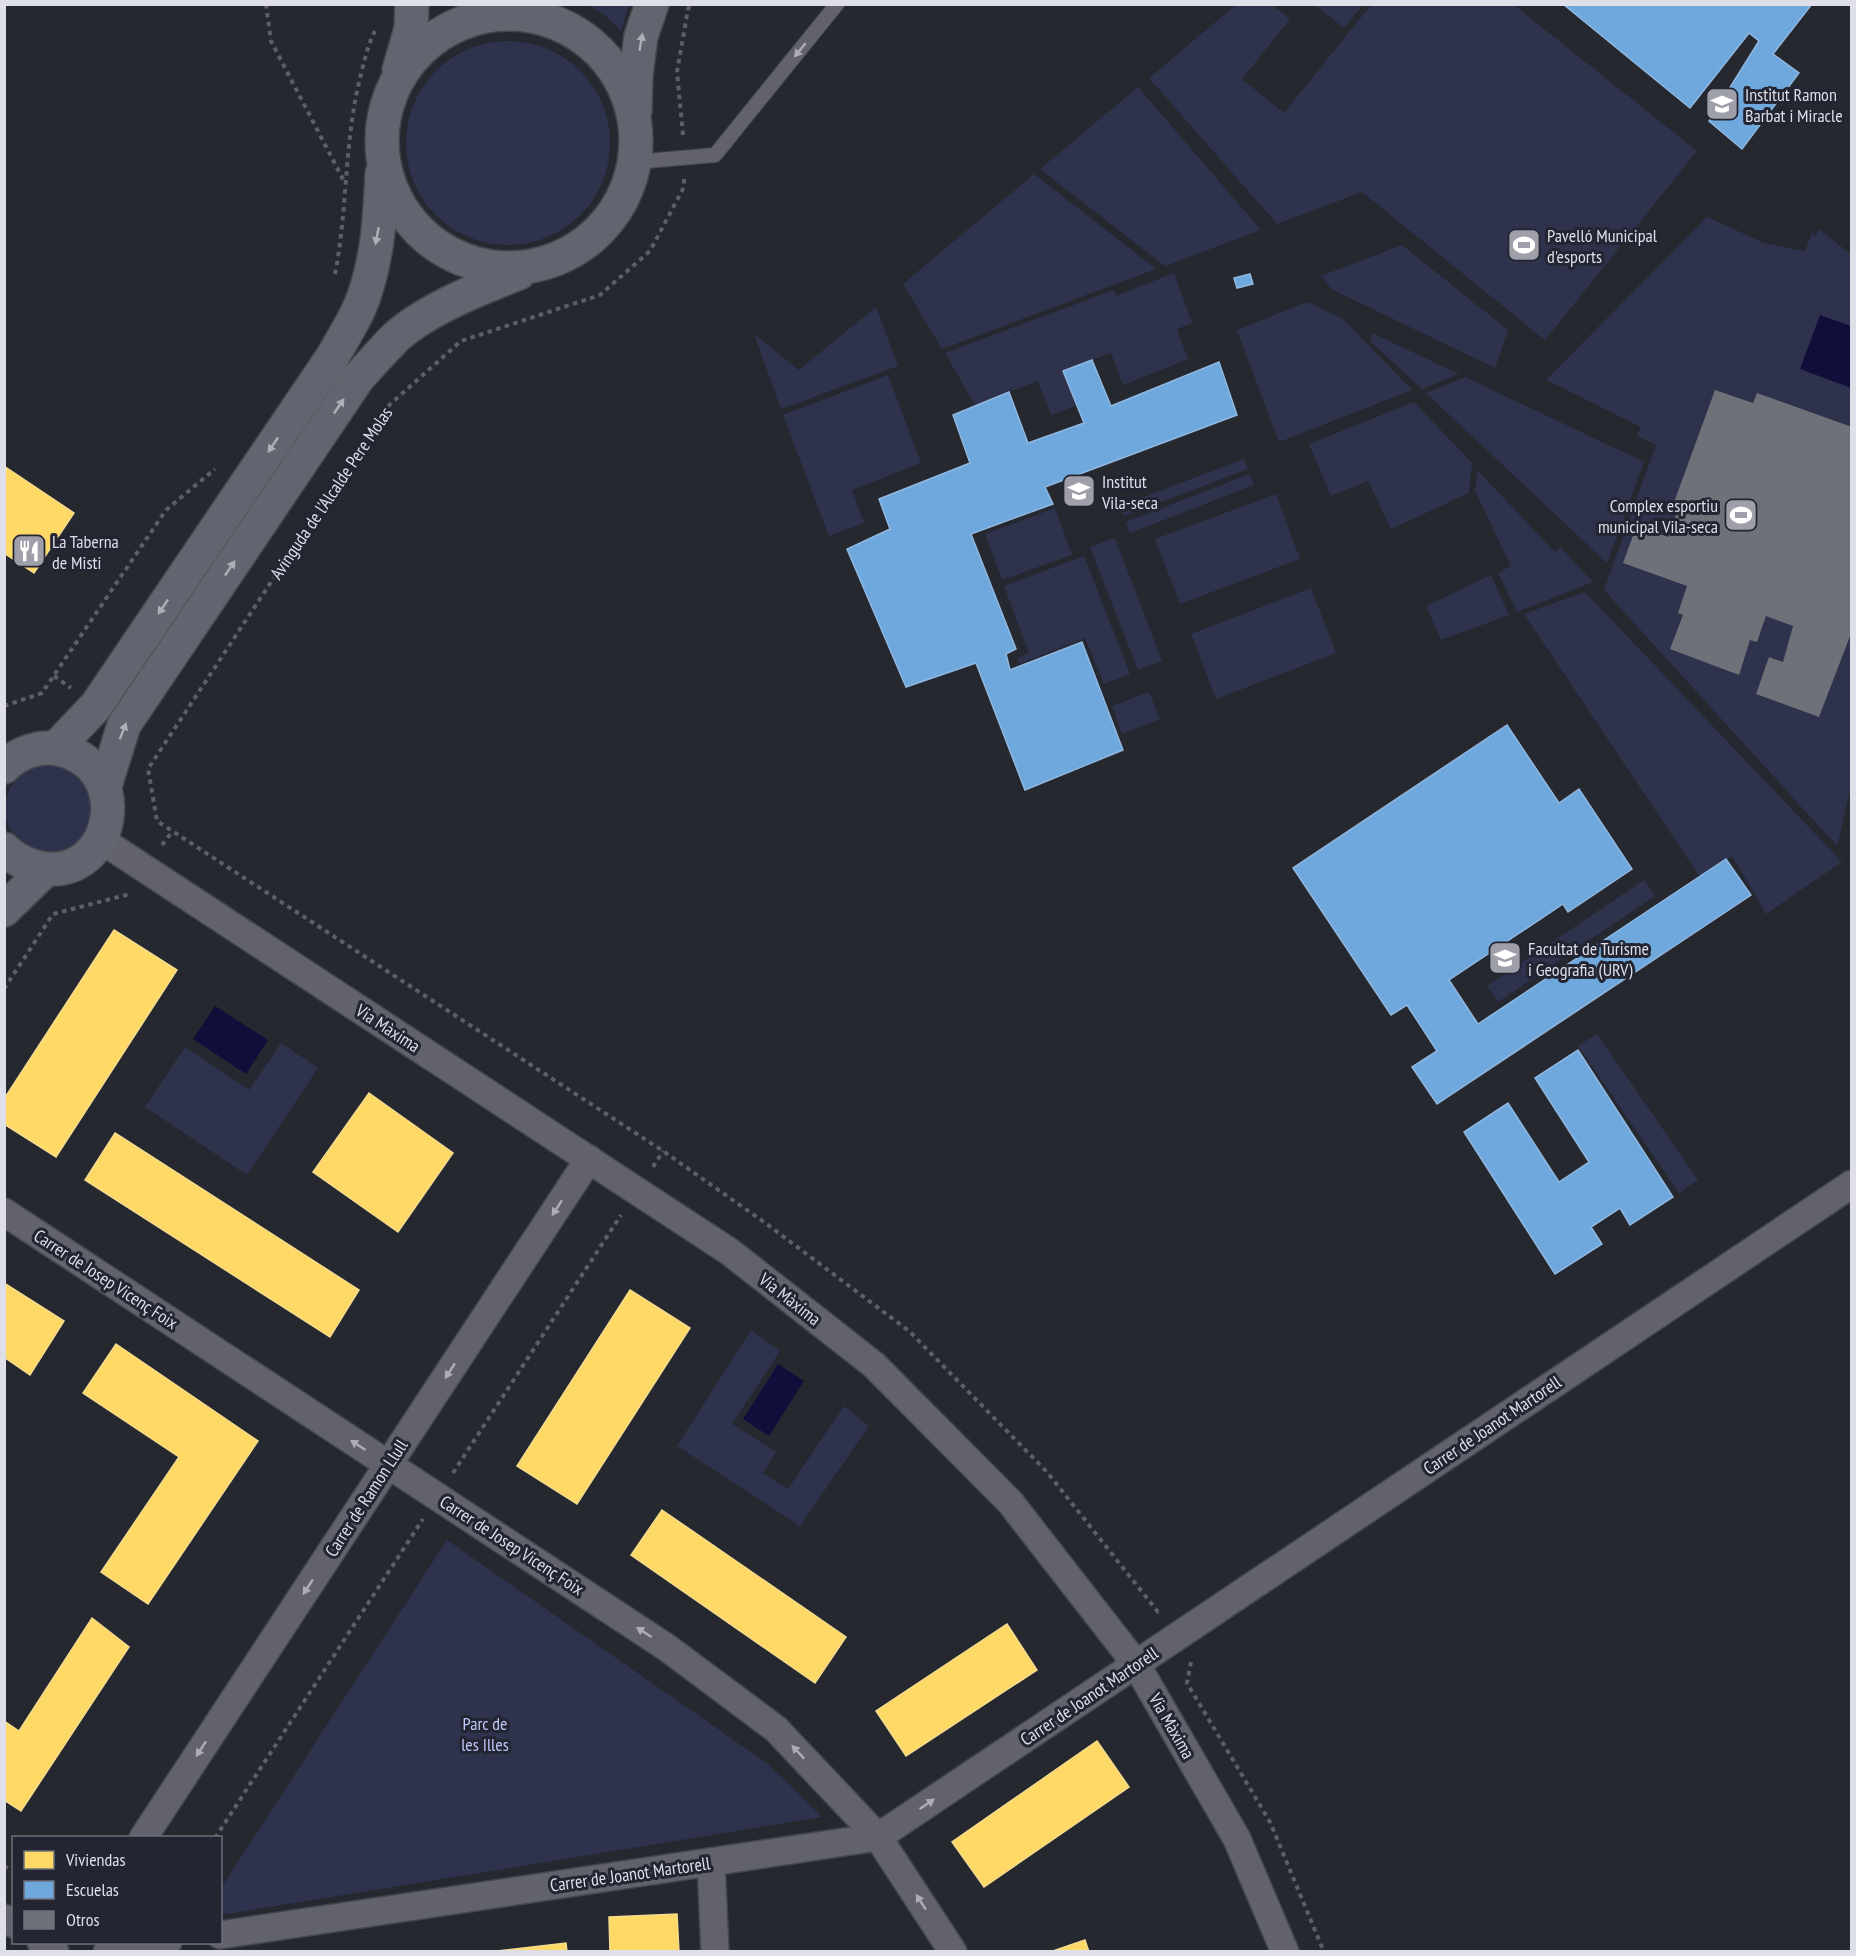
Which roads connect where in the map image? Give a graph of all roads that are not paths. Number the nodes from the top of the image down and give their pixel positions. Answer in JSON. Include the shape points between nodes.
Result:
{"nodes":[{"id":1,"x":412,"y":4,"type":"edge"},
{"id":2,"x":652,"y":4,"type":"edge"},
{"id":3,"x":837,"y":4,"type":"edge"},
{"id":4,"x":505,"y":9,"type":"edge"},
{"id":5,"x":397,"y":78,"type":"junction"},
{"id":6,"x":635,"y":121,"type":"junction"},
{"id":7,"x":382,"y":157,"type":"junction"},
{"id":8,"x":635,"y":162,"type":"junction"},
{"id":9,"x":532,"y":267,"type":"junction"},
{"id":10,"x":56,"y":748,"type":"junction"},
{"id":11,"x":4,"y":767,"type":"edge"},
{"id":12,"x":105,"y":786,"type":"junction"},
{"id":13,"x":101,"y":840,"type":"junction"},
{"id":14,"x":4,"y":849,"type":"edge"},
{"id":15,"x":46,"y":869,"type":"junction"},
{"id":16,"x":4,"y":910,"type":"edge"},
{"id":17,"x":589,"y":1159,"type":"junction"},
{"id":18,"x":1851,"y":1184,"type":"edge"},
{"id":19,"x":4,"y":1212,"type":"edge"},
{"id":20,"x":388,"y":1464,"type":"junction"},
{"id":21,"x":1136,"y":1664,"type":"junction"},
{"id":22,"x":144,"y":1836,"type":"edge"},
{"id":23,"x":878,"y":1837,"type":"junction"},
{"id":24,"x":711,"y":1862,"type":"junction"},
{"id":25,"x":222,"y":1935,"type":"edge"},
{"id":26,"x":156,"y":1944,"type":"edge"},
{"id":27,"x":107,"y":1952,"type":"edge"},
{"id":28,"x":715,"y":1952,"type":"edge"},
{"id":29,"x":952,"y":1952,"type":"edge"},
{"id":30,"x":1285,"y":1952,"type":"edge"}],
"edges":[{"from":1,"to":5,"type":"street","via":[[411,29]]},
{"from":6,"to":2,"type":"street","one_way":true,"via":[[641,36]]},
{"from":3,"to":8,"type":"lane","one_way":true,"via":[[715,155]]},
{"from":4,"to":5,"type":"street","via":[[455,25],[422,47]]},
{"from":4,"to":6,"type":"street","via":[[569,28],[600,52],[623,84]]},
{"from":5,"to":7,"type":"street","via":[[383,116]]},
{"from":6,"to":8,"type":"street"},
{"from":7,"to":9,"type":"street","via":[[393,197],[418,231],[451,255],[481,265]]},
{"from":7,"to":10,"type":"street","one_way":true,"via":[[380,220],[372,267],[358,310],[333,356],[96,706]]},
{"from":8,"to":9,"type":"street","via":[[623,199],[600,231],[569,255]]},
{"from":12,"to":9,"type":"street","one_way":true,"via":[[124,725],[358,378],[398,336],[435,311]]},
{"from":10,"to":11,"type":"street","via":[[24,753]]},
{"from":10,"to":12,"type":"street","via":[[85,760]]},
{"from":12,"to":13,"type":"street","via":[[109,804]]},
{"from":13,"to":15,"type":"street","via":[[77,862]]},
{"from":13,"to":17,"type":"street","name":"Via Màxima"},
{"from":14,"to":15,"type":"street","via":[[28,866]]},
{"from":15,"to":16,"type":"street"},
{"from":17,"to":20,"type":"street","name":"Carrer de Ramon Llull","one_way":true},
{"from":17,"to":21,"type":"street","name":"Via Màxima","via":[[730,1252],[874,1365],[1010,1502]]},
{"from":18,"to":21,"type":"street","name":"Carrer de Joanot Martorell"},
{"from":20,"to":19,"type":"street","name":"Carrer de Josep Vicenç Foix","one_way":true},
{"from":20,"to":22,"type":"street","name":"Carrer de Ramon Llull","one_way":true},
{"from":23,"to":20,"type":"street","name":"Carrer de Josep Vicenç Foix","one_way":true,"via":[[776,1729],[666,1647]]},
{"from":23,"to":21,"type":"street","name":"Carrer de Joanot Martorell","one_way":true},
{"from":21,"to":30,"type":"street","name":"Via Màxima","via":[[1237,1839]]},
{"from":23,"to":24,"type":"street","name":"Carrer de Joanot Martorell"},
{"from":29,"to":23,"type":"street","name":"Carrer de Josep Vicenç Foix","one_way":true},
{"from":24,"to":25,"type":"street","name":"Carrer de Joanot Martorell"},
{"from":24,"to":28,"type":"street"},
{"from":26,"to":27,"type":"street"}]}
